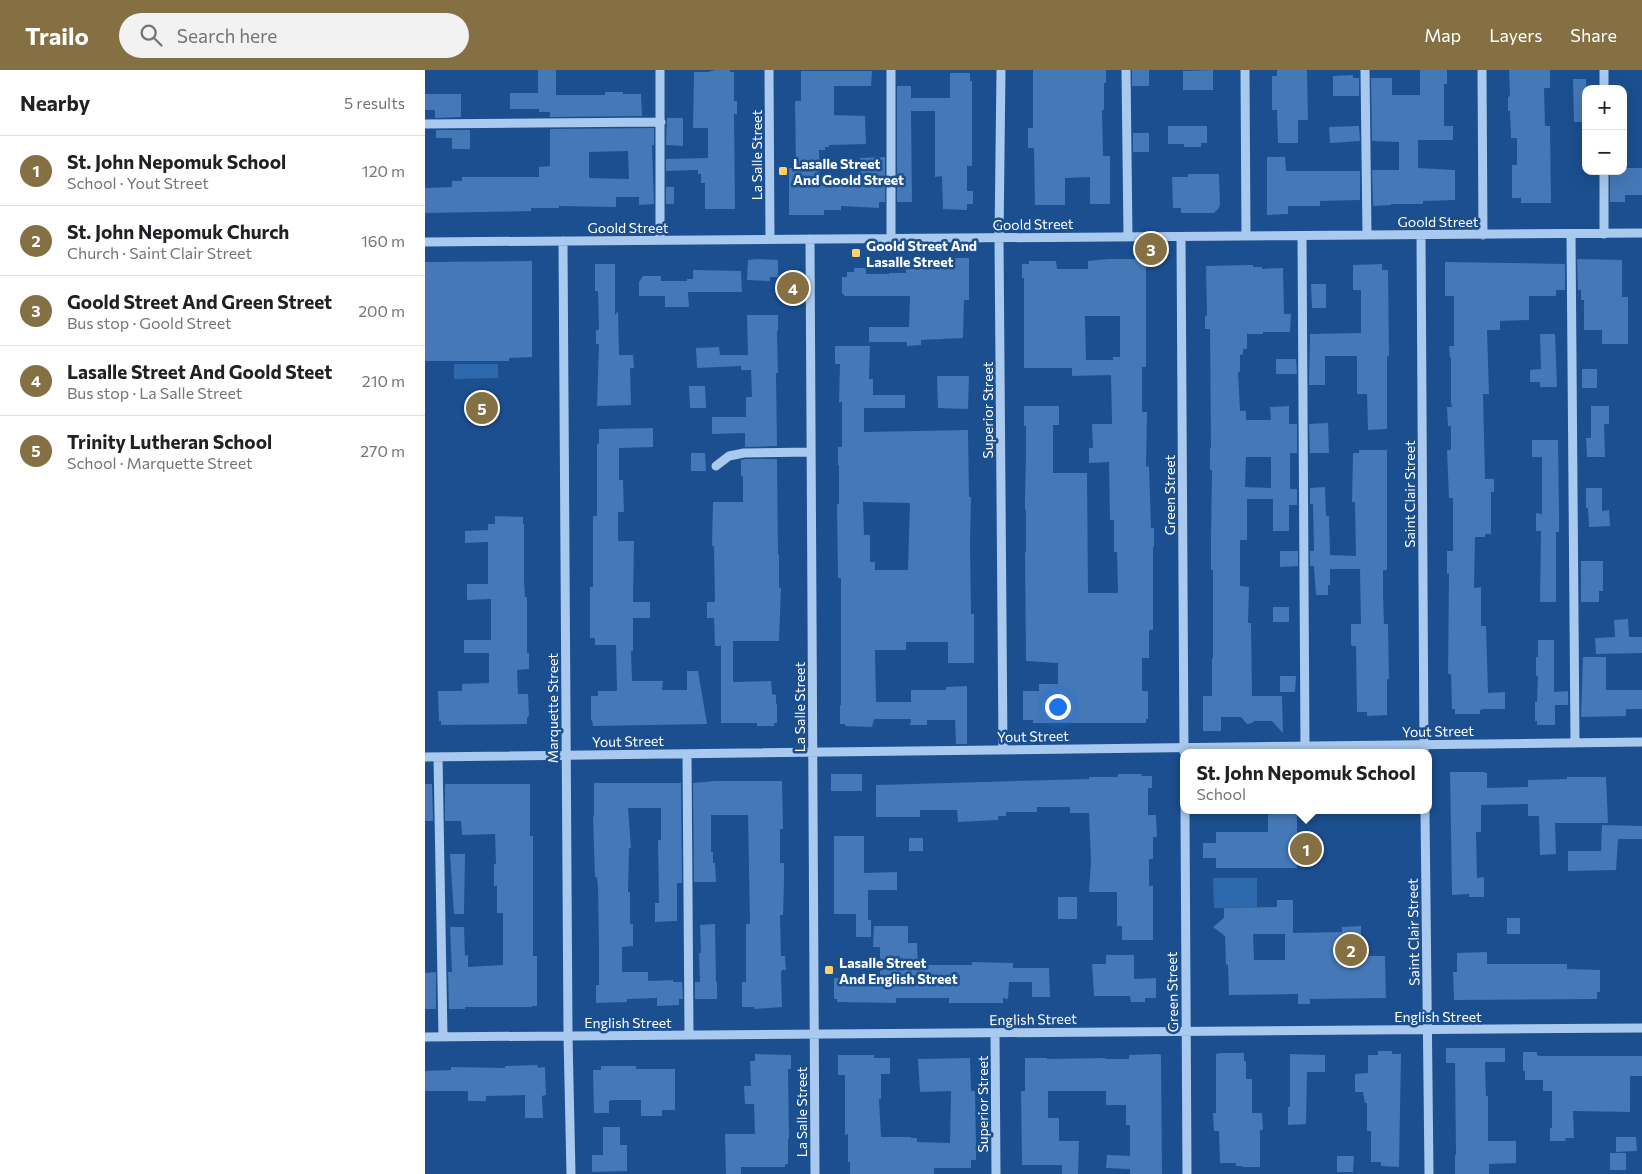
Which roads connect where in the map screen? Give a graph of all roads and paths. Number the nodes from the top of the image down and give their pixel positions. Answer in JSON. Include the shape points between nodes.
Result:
{"nodes":[{"id":1,"x":660,"y":70,"type":"edge"},
{"id":2,"x":769,"y":70,"type":"edge"},
{"id":3,"x":891,"y":70,"type":"edge"},
{"id":4,"x":1001,"y":70,"type":"edge"},
{"id":5,"x":1126,"y":70,"type":"edge"},
{"id":6,"x":1245,"y":70,"type":"edge"},
{"id":7,"x":1365,"y":70,"type":"edge"},
{"id":8,"x":1482,"y":70,"type":"edge"},
{"id":9,"x":1604,"y":70,"type":"edge"},
{"id":10,"x":1604,"y":85,"type":"edge"},
{"id":11,"x":661,"y":122,"type":"junction"},
{"id":12,"x":425,"y":124,"type":"edge"},
{"id":13,"x":1604,"y":175,"type":"edge"},
{"id":14,"x":1642,"y":233,"type":"edge"},
{"id":15,"x":1571,"y":234,"type":"junction"},
{"id":16,"x":1604,"y":234,"type":"junction"},
{"id":17,"x":1367,"y":235,"type":"junction"},
{"id":18,"x":1421,"y":235,"type":"junction"},
{"id":19,"x":1483,"y":235,"type":"junction"},
{"id":20,"x":1181,"y":236,"type":"junction"},
{"id":21,"x":1246,"y":236,"type":"junction"},
{"id":22,"x":1302,"y":236,"type":"junction"},
{"id":23,"x":1128,"y":237,"type":"junction"},
{"id":24,"x":999,"y":238,"type":"junction"},
{"id":25,"x":770,"y":239,"type":"junction"},
{"id":26,"x":810,"y":239,"type":"junction"},
{"id":27,"x":891,"y":239,"type":"junction"},
{"id":28,"x":661,"y":240,"type":"junction"},
{"id":29,"x":563,"y":241,"type":"junction"},
{"id":30,"x":425,"y":242,"type":"edge"},
{"id":31,"x":811,"y":452,"type":"junction"},
{"id":32,"x":716,"y":466,"type":"dead end"},
{"id":33,"x":1642,"y":742,"type":"edge"},
{"id":34,"x":1575,"y":743,"type":"junction"},
{"id":35,"x":1305,"y":746,"type":"junction"},
{"id":36,"x":1184,"y":749,"type":"edge"},
{"id":37,"x":1214,"y":749,"type":"edge"},
{"id":38,"x":1424,"y":749,"type":"edge"},
{"id":39,"x":1003,"y":750,"type":"junction"},
{"id":40,"x":1180,"y":750,"type":"edge"},
{"id":41,"x":813,"y":752,"type":"junction"},
{"id":42,"x":687,"y":754,"type":"junction"},
{"id":43,"x":566,"y":755,"type":"junction"},
{"id":44,"x":425,"y":757,"type":"edge"},
{"id":45,"x":438,"y":757,"type":"junction"},
{"id":46,"x":1185,"y":814,"type":"edge"},
{"id":47,"x":1425,"y":814,"type":"edge"},
{"id":48,"x":1642,"y":1028,"type":"edge"},
{"id":49,"x":1427,"y":1030,"type":"junction"},
{"id":50,"x":1186,"y":1032,"type":"junction"},
{"id":51,"x":995,"y":1033,"type":"junction"},
{"id":52,"x":814,"y":1034,"type":"junction"},
{"id":53,"x":689,"y":1035,"type":"junction"},
{"id":54,"x":568,"y":1036,"type":"junction"},
{"id":55,"x":425,"y":1037,"type":"edge"},
{"id":56,"x":443,"y":1037,"type":"junction"},
{"id":57,"x":571,"y":1174,"type":"edge"},
{"id":58,"x":815,"y":1174,"type":"edge"},
{"id":59,"x":996,"y":1174,"type":"edge"},
{"id":60,"x":1187,"y":1174,"type":"edge"},
{"id":61,"x":1429,"y":1174,"type":"edge"}],
"edges":[{"from":1,"to":11,"type":"street"},
{"from":2,"to":25,"type":"street","name":"La Salle Street"},
{"from":3,"to":27,"type":"street"},
{"from":4,"to":24,"type":"street","name":"Superior Street"},
{"from":5,"to":23,"type":"street"},
{"from":6,"to":21,"type":"street"},
{"from":7,"to":17,"type":"street"},
{"from":8,"to":19,"type":"street"},
{"from":9,"to":10,"type":"street"},
{"from":11,"to":12,"type":"street"},
{"from":11,"to":28,"type":"street"},
{"from":13,"to":16,"type":"street"},
{"from":14,"to":16,"type":"street","name":"Goold Street"},
{"from":15,"to":16,"type":"street","name":"Goold Street"},
{"from":15,"to":19,"type":"street","name":"Goold Street"},
{"from":15,"to":34,"type":"street"},
{"from":17,"to":18,"type":"street","name":"Goold Street"},
{"from":17,"to":22,"type":"street","name":"Goold Street"},
{"from":18,"to":19,"type":"street","name":"Goold Street"},
{"from":18,"to":38,"type":"street","name":"Saint Clair Street"},
{"from":20,"to":21,"type":"street","name":"Goold Street"},
{"from":20,"to":23,"type":"street","name":"Goold Street"},
{"from":20,"to":36,"type":"street","name":"Green Street"},
{"from":21,"to":22,"type":"street","name":"Goold Street"},
{"from":22,"to":35,"type":"street"},
{"from":23,"to":24,"type":"street","name":"Goold Street"},
{"from":24,"to":27,"type":"street","name":"Goold Street"},
{"from":24,"to":39,"type":"street","name":"Superior Street"},
{"from":25,"to":26,"type":"street","name":"Goold Street"},
{"from":25,"to":28,"type":"street","name":"Goold Street"},
{"from":26,"to":27,"type":"street","name":"Goold Street"},
{"from":26,"to":31,"type":"street","name":"La Salle Street"},
{"from":28,"to":29,"type":"street","name":"Goold Street"},
{"from":29,"to":30,"type":"street","name":"Goold Street"},
{"from":29,"to":43,"type":"street","name":"Marquette Street"},
{"from":31,"to":32,"type":"street","via":[[744,453],[729,456]]},
{"from":31,"to":41,"type":"street","name":"La Salle Street"},
{"from":33,"to":34,"type":"street","name":"Yout Street"},
{"from":34,"to":38,"type":"street","name":"Yout Street"},
{"from":35,"to":37,"type":"street","name":"Yout Street"},
{"from":35,"to":38,"type":"street","name":"Yout Street"},
{"from":39,"to":40,"type":"street","name":"Yout Street"},
{"from":39,"to":41,"type":"street","name":"Yout Street"},
{"from":41,"to":42,"type":"street","name":"Yout Street"},
{"from":41,"to":52,"type":"street","name":"La Salle Street"},
{"from":42,"to":43,"type":"street","name":"Yout Street"},
{"from":42,"to":53,"type":"street"},
{"from":43,"to":45,"type":"street","name":"Yout Street"},
{"from":43,"to":54,"type":"street","name":"Marquette Street"},
{"from":44,"to":45,"type":"street","name":"Yout Street"},
{"from":45,"to":56,"type":"street"},
{"from":46,"to":50,"type":"street","name":"Green Street"},
{"from":47,"to":49,"type":"street","name":"Saint Clair Street"},
{"from":48,"to":49,"type":"street","name":"English Street"},
{"from":49,"to":50,"type":"street","name":"English Street"},
{"from":49,"to":61,"type":"street","name":"Saint Clair Street"},
{"from":50,"to":51,"type":"street","name":"English Street"},
{"from":50,"to":60,"type":"street","name":"Green Street"},
{"from":51,"to":52,"type":"street","name":"English Street"},
{"from":51,"to":59,"type":"street","name":"Superior Street"},
{"from":52,"to":53,"type":"street","name":"English Street"},
{"from":52,"to":58,"type":"street","name":"La Salle Street"},
{"from":53,"to":54,"type":"street","name":"English Street"},
{"from":54,"to":56,"type":"street","name":"English Street"},
{"from":54,"to":57,"type":"street","name":"Marquette Street"},
{"from":55,"to":56,"type":"street","name":"English Street"}]}
